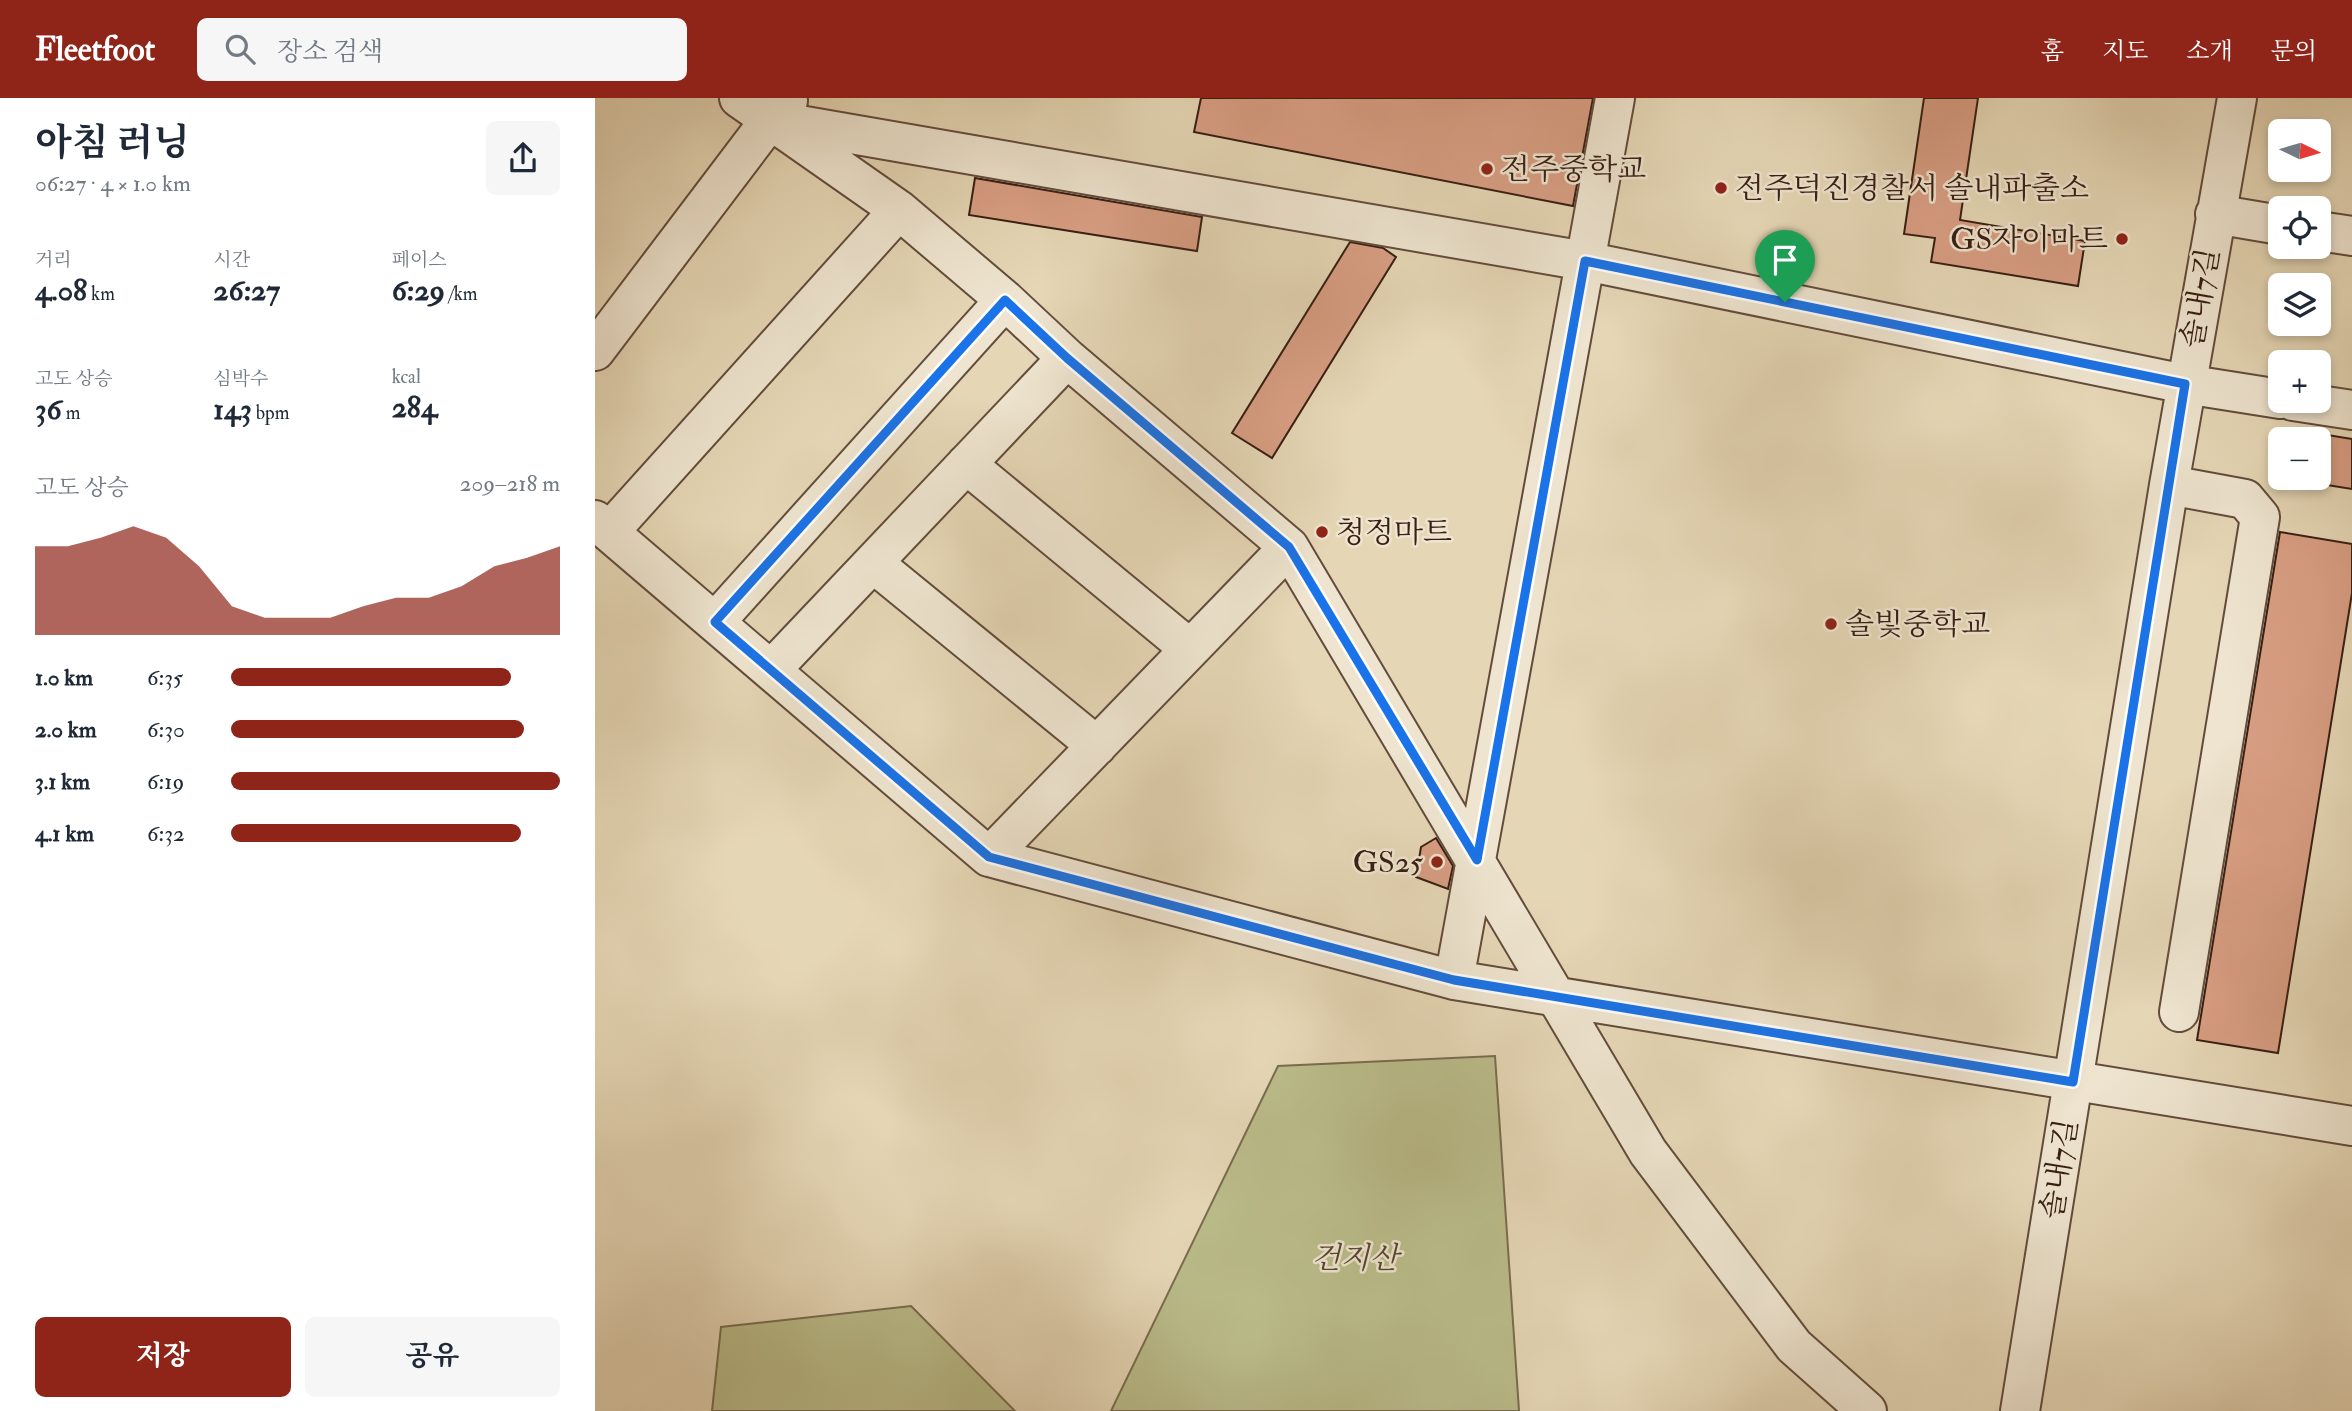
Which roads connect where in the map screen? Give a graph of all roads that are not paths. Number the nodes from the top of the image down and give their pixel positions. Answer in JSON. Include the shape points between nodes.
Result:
{"nodes":[{"id":1,"x":739,"y":98,"type":"edge"},
{"id":2,"x":1615,"y":98,"type":"edge"},
{"id":3,"x":2237,"y":98,"type":"edge"},
{"id":4,"x":780,"y":109,"type":"edge"},
{"id":5,"x":899,"y":209,"type":"junction"},
{"id":6,"x":2215,"y":214,"type":"junction"},
{"id":7,"x":2268,"y":223,"type":"edge"},
{"id":8,"x":2331,"y":233,"type":"edge"},
{"id":9,"x":2352,"y":236,"type":"edge"},
{"id":10,"x":1585,"y":261,"type":"junction"},
{"id":11,"x":1005,"y":300,"type":"junction"},
{"id":12,"x":595,"y":351,"type":"edge"},
{"id":13,"x":1067,"y":358,"type":"junction"},
{"id":14,"x":2185,"y":384,"type":"junction"},
{"id":15,"x":2268,"y":397,"type":"edge"},
{"id":16,"x":2331,"y":407,"type":"edge"},
{"id":17,"x":2352,"y":410,"type":"edge"},
{"id":18,"x":966,"y":464,"type":"junction"},
{"id":19,"x":2169,"y":485,"type":"junction"},
{"id":20,"x":602,"y":526,"type":"edge"},
{"id":21,"x":1289,"y":547,"type":"junction"},
{"id":22,"x":873,"y":563,"type":"junction"},
{"id":23,"x":715,"y":622,"type":"junction"},
{"id":24,"x":1190,"y":649,"type":"junction"},
{"id":25,"x":771,"y":670,"type":"junction"},
{"id":26,"x":1097,"y":746,"type":"junction"},
{"id":27,"x":989,"y":857,"type":"junction"},
{"id":28,"x":1477,"y":860,"type":"junction"},
{"id":29,"x":1454,"y":980,"type":"junction"},
{"id":30,"x":1557,"y":998,"type":"junction"},
{"id":31,"x":2179,"y":1012,"type":"dead end"},
{"id":32,"x":2073,"y":1082,"type":"junction"},
{"id":33,"x":2352,"y":1126,"type":"edge"},
{"id":34,"x":1867,"y":1411,"type":"edge"},
{"id":35,"x":2020,"y":1411,"type":"edge"}],
"edges":[{"from":1,"to":4,"type":"street"},
{"from":2,"to":10,"type":"street"},
{"from":3,"to":6,"type":"street","name":"솔내7길"},
{"from":4,"to":5,"type":"street"},
{"from":4,"to":10,"type":"street"},
{"from":4,"to":12,"type":"street"},
{"from":5,"to":11,"type":"street"},
{"from":5,"to":20,"type":"street"},
{"from":6,"to":7,"type":"street"},
{"from":6,"to":14,"type":"street","name":"솔내7길"},
{"from":8,"to":9,"type":"street"},
{"from":10,"to":14,"type":"street"},
{"from":10,"to":28,"type":"street"},
{"from":11,"to":13,"type":"street"},
{"from":11,"to":23,"type":"street"},
{"from":13,"to":18,"type":"street"},
{"from":13,"to":21,"type":"street"},
{"from":14,"to":15,"type":"street"},
{"from":14,"to":19,"type":"street","name":"솔내7길"},
{"from":16,"to":17,"type":"street"},
{"from":18,"to":22,"type":"street"},
{"from":18,"to":24,"type":"street"},
{"from":19,"to":31,"type":"street","via":[[2245,499],[2260,516]]},
{"from":19,"to":32,"type":"street","name":"솔내7길"},
{"from":20,"to":23,"type":"street"},
{"from":21,"to":24,"type":"street"},
{"from":21,"to":28,"type":"street"},
{"from":22,"to":25,"type":"street"},
{"from":22,"to":26,"type":"street"},
{"from":23,"to":25,"type":"street"},
{"from":24,"to":26,"type":"street"},
{"from":25,"to":27,"type":"street"},
{"from":26,"to":27,"type":"street"},
{"from":27,"to":29,"type":"street"},
{"from":28,"to":29,"type":"street"},
{"from":28,"to":30,"type":"street"},
{"from":29,"to":30,"type":"street"},
{"from":30,"to":32,"type":"street"},
{"from":30,"to":34,"type":"street","via":[[1649,1152],[1794,1346]]},
{"from":32,"to":33,"type":"street"},
{"from":32,"to":35,"type":"street","name":"솔내7길"}]}
